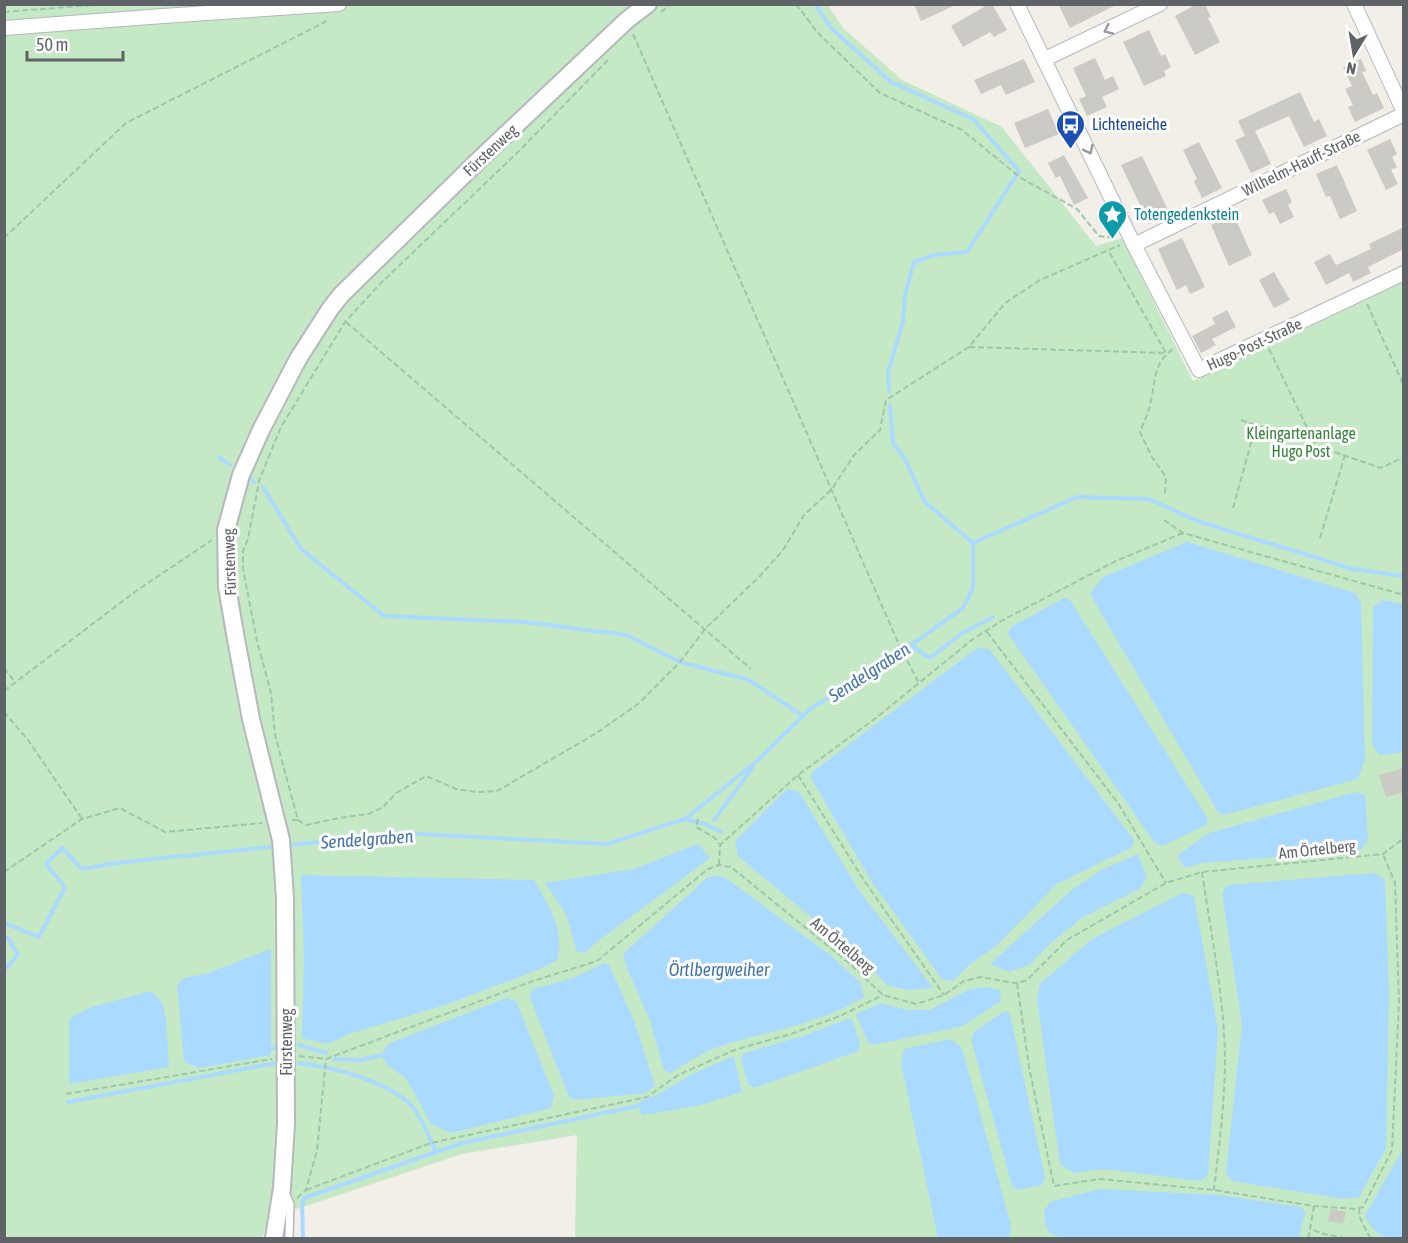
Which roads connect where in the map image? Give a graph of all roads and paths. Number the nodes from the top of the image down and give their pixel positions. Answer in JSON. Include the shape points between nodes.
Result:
{"nodes":[{"id":1,"x":105,"y":4,"type":"edge"},
{"id":2,"x":671,"y":4,"type":"edge"},
{"id":3,"x":796,"y":4,"type":"edge"},
{"id":4,"x":1017,"y":4,"type":"edge"},
{"id":5,"x":1160,"y":4,"type":"edge"},
{"id":6,"x":1354,"y":4,"type":"edge"},
{"id":7,"x":338,"y":5,"type":"edge"},
{"id":8,"x":655,"y":8,"type":"edge"},
{"id":9,"x":4,"y":12,"type":"edge"},
{"id":10,"x":627,"y":20,"type":"junction"},
{"id":11,"x":4,"y":28,"type":"edge"},
{"id":12,"x":609,"y":59,"type":"dead end"},
{"id":13,"x":1045,"y":59,"type":"junction"},
{"id":14,"x":1404,"y":113,"type":"edge"},
{"id":15,"x":4,"y":238,"type":"edge"},
{"id":16,"x":1134,"y":244,"type":"junction"},
{"id":17,"x":1120,"y":245,"type":"junction"},
{"id":18,"x":1108,"y":250,"type":"junction"},
{"id":19,"x":1404,"y":273,"type":"edge"},
{"id":20,"x":1362,"y":293,"type":"junction"},
{"id":21,"x":345,"y":322,"type":"junction"},
{"id":22,"x":1264,"y":339,"type":"junction"},
{"id":23,"x":1185,"y":342,"type":"junction"},
{"id":24,"x":969,"y":347,"type":"junction"},
{"id":25,"x":1166,"y":353,"type":"junction"},
{"id":26,"x":1404,"y":386,"type":"edge"},
{"id":27,"x":1241,"y":420,"type":"dead end"},
{"id":28,"x":1256,"y":425,"type":"junction"},
{"id":29,"x":1315,"y":444,"type":"junction"},
{"id":30,"x":1345,"y":455,"type":"junction"},
{"id":31,"x":1403,"y":458,"type":"edge"},
{"id":32,"x":832,"y":489,"type":"junction"},
{"id":33,"x":1165,"y":493,"type":"dead end"},
{"id":34,"x":1233,"y":508,"type":"dead end"},
{"id":35,"x":1164,"y":520,"type":"dead end"},
{"id":36,"x":226,"y":530,"type":"junction"},
{"id":37,"x":1183,"y":533,"type":"junction"},
{"id":38,"x":1320,"y":538,"type":"dead end"},
{"id":39,"x":1404,"y":596,"type":"edge"},
{"id":40,"x":705,"y":629,"type":"junction"},
{"id":41,"x":986,"y":631,"type":"junction"},
{"id":42,"x":4,"y":668,"type":"edge"},
{"id":43,"x":751,"y":669,"type":"dead end"},
{"id":44,"x":15,"y":682,"type":"junction"},
{"id":45,"x":920,"y":683,"type":"junction"},
{"id":46,"x":4,"y":691,"type":"edge"},
{"id":47,"x":4,"y":712,"type":"edge"},
{"id":48,"x":798,"y":775,"type":"junction"},
{"id":49,"x":82,"y":819,"type":"junction"},
{"id":50,"x":698,"y":819,"type":"dead end"},
{"id":51,"x":298,"y":820,"type":"junction"},
{"id":52,"x":277,"y":821,"type":"junction"},
{"id":53,"x":1404,"y":838,"type":"edge"},
{"id":54,"x":720,"y":845,"type":"junction"},
{"id":55,"x":1383,"y":854,"type":"junction"},
{"id":56,"x":719,"y":865,"type":"junction"},
{"id":57,"x":4,"y":872,"type":"edge"},
{"id":58,"x":1202,"y":872,"type":"junction"},
{"id":59,"x":1166,"y":883,"type":"junction"},
{"id":60,"x":1017,"y":983,"type":"junction"},
{"id":61,"x":1399,"y":992,"type":"junction"},
{"id":62,"x":1404,"y":993,"type":"edge"},
{"id":63,"x":883,"y":995,"type":"junction"},
{"id":64,"x":944,"y":995,"type":"junction"},
{"id":65,"x":287,"y":1056,"type":"junction"},
{"id":66,"x":326,"y":1059,"type":"junction"},
{"id":67,"x":66,"y":1094,"type":"dead end"},
{"id":68,"x":282,"y":1188,"type":"junction"},
{"id":69,"x":306,"y":1190,"type":"junction"},
{"id":70,"x":1214,"y":1190,"type":"junction"},
{"id":71,"x":290,"y":1204,"type":"junction"},
{"id":72,"x":1314,"y":1206,"type":"junction"},
{"id":73,"x":1359,"y":1208,"type":"junction"},
{"id":74,"x":1310,"y":1229,"type":"junction"},
{"id":75,"x":274,"y":1239,"type":"edge"},
{"id":76,"x":289,"y":1239,"type":"edge"},
{"id":77,"x":1308,"y":1239,"type":"edge"},
{"id":78,"x":1344,"y":1239,"type":"edge"},
{"id":79,"x":1370,"y":1239,"type":"edge"}],
"edges":[{"from":1,"to":9,"type":"path"},
{"from":2,"to":8,"type":"path"},
{"from":3,"to":17,"type":"path","via":[[818,33],[880,93],[962,130],[1021,178],[1077,208],[1099,236],[1115,237]]},
{"from":4,"to":13,"type":"street"},
{"from":5,"to":13,"type":"street","one_way":true},
{"from":6,"to":14,"type":"street"},
{"from":7,"to":11,"type":"street"},
{"from":7,"to":15,"type":"path","via":[[325,22],[126,123]]},
{"from":8,"to":10,"type":"street","name":"Fürstenweg"},
{"from":10,"to":32,"type":"path"},
{"from":10,"to":36,"type":"street","name":"Fürstenweg","via":[[341,295],[293,368],[261,429],[241,475]]},
{"from":12,"to":21,"type":"path"},
{"from":13,"to":16,"type":"street","one_way":true},
{"from":14,"to":16,"type":"street","name":"Wilhelm-Hauff-Straße"},
{"from":16,"to":17,"type":"path"},
{"from":16,"to":23,"type":"street","name":"Hugo-Post-Straße"},
{"from":17,"to":18,"type":"path"},
{"from":18,"to":24,"type":"path","via":[[1040,280],[1005,303]]},
{"from":18,"to":25,"type":"path"},
{"from":19,"to":20,"type":"street","name":"Hugo-Post-Straße"},
{"from":20,"to":22,"type":"street","name":"Hugo-Post-Straße"},
{"from":20,"to":26,"type":"path"},
{"from":21,"to":40,"type":"path"},
{"from":21,"to":51,"type":"path","via":[[281,427],[259,481],[243,551],[255,630],[271,693],[275,735]]},
{"from":22,"to":23,"type":"street","name":"Hugo-Post-Straße","via":[[1199,370]]},
{"from":22,"to":29,"type":"path"},
{"from":23,"to":25,"type":"path"},
{"from":24,"to":25,"type":"path"},
{"from":24,"to":32,"type":"path","via":[[886,400],[880,430],[854,455]]},
{"from":25,"to":33,"type":"path","via":[[1155,372],[1150,408],[1140,432],[1166,477]]},
{"from":27,"to":28,"type":"path"},
{"from":28,"to":29,"type":"path"},
{"from":28,"to":34,"type":"path"},
{"from":29,"to":30,"type":"path"},
{"from":30,"to":31,"type":"path","via":[[1380,468]]},
{"from":30,"to":38,"type":"path"},
{"from":32,"to":40,"type":"path","via":[[804,515],[783,550],[760,576]]},
{"from":32,"to":45,"type":"path","via":[[900,647]]},
{"from":35,"to":37,"type":"path"},
{"from":36,"to":44,"type":"path","via":[[136,591]]},
{"from":36,"to":52,"type":"street","name":"Fürstenweg","via":[[227,587],[236,639]]},
{"from":37,"to":39,"type":"path"},
{"from":37,"to":41,"type":"path","via":[[1116,561]]},
{"from":40,"to":43,"type":"path"},
{"from":40,"to":51,"type":"path","via":[[680,662],[638,704],[497,791],[456,789],[426,776],[369,814],[306,825]]},
{"from":41,"to":45,"type":"path"},
{"from":41,"to":59,"type":"path","via":[[1118,802]]},
{"from":42,"to":44,"type":"path"},
{"from":44,"to":46,"type":"path"},
{"from":45,"to":48,"type":"path"},
{"from":47,"to":49,"type":"path"},
{"from":48,"to":54,"type":"path"},
{"from":48,"to":64,"type":"path","via":[[865,882]]},
{"from":49,"to":52,"type":"path","via":[[120,808],[165,832]]},
{"from":49,"to":57,"type":"path"},
{"from":50,"to":54,"type":"path","via":[[696,827]]},
{"from":51,"to":52,"type":"path"},
{"from":52,"to":65,"type":"street","name":"Fürstenweg","via":[[285,898]]},
{"from":53,"to":55,"type":"path"},
{"from":54,"to":56,"type":"path"},
{"from":55,"to":58,"type":"path","name":"Am Örtelberg"},
{"from":55,"to":61,"type":"path","via":[[1395,883]]},
{"from":56,"to":63,"type":"path","name":"Am Örtelberg","via":[[730,867]]},
{"from":56,"to":66,"type":"path","via":[[708,869],[597,961]]},
{"from":58,"to":59,"type":"path","name":"Am Örtelberg"},
{"from":58,"to":70,"type":"path","via":[[1222,1007],[1225,1059]]},
{"from":59,"to":60,"type":"path","name":"Am Örtelberg","via":[[1067,940],[1027,980]]},
{"from":60,"to":64,"type":"path","name":"Am Örtelberg","via":[[981,977],[964,981]]},
{"from":60,"to":70,"type":"path","via":[[1029,1067],[1054,1186],[1100,1179]]},
{"from":61,"to":62,"type":"path"},
{"from":61,"to":73,"type":"path","via":[[1392,1150]]},
{"from":63,"to":64,"type":"path","name":"Am Örtelberg","via":[[916,1004]]},
{"from":63,"to":69,"type":"path","via":[[840,1016],[737,1049],[678,1075],[647,1097],[431,1143]]},
{"from":65,"to":66,"type":"path"},
{"from":65,"to":67,"type":"path"},
{"from":65,"to":68,"type":"street","name":"Fürstenweg"},
{"from":66,"to":69,"type":"path","via":[[317,1150]]},
{"from":68,"to":71,"type":"lane"},
{"from":68,"to":75,"type":"street","name":"Fürstenweg"},
{"from":69,"to":71,"type":"path"},
{"from":70,"to":72,"type":"path"},
{"from":71,"to":76,"type":"lane"},
{"from":72,"to":73,"type":"path"},
{"from":72,"to":74,"type":"path"},
{"from":73,"to":79,"type":"path"},
{"from":74,"to":77,"type":"path"},
{"from":74,"to":78,"type":"path"}]}
